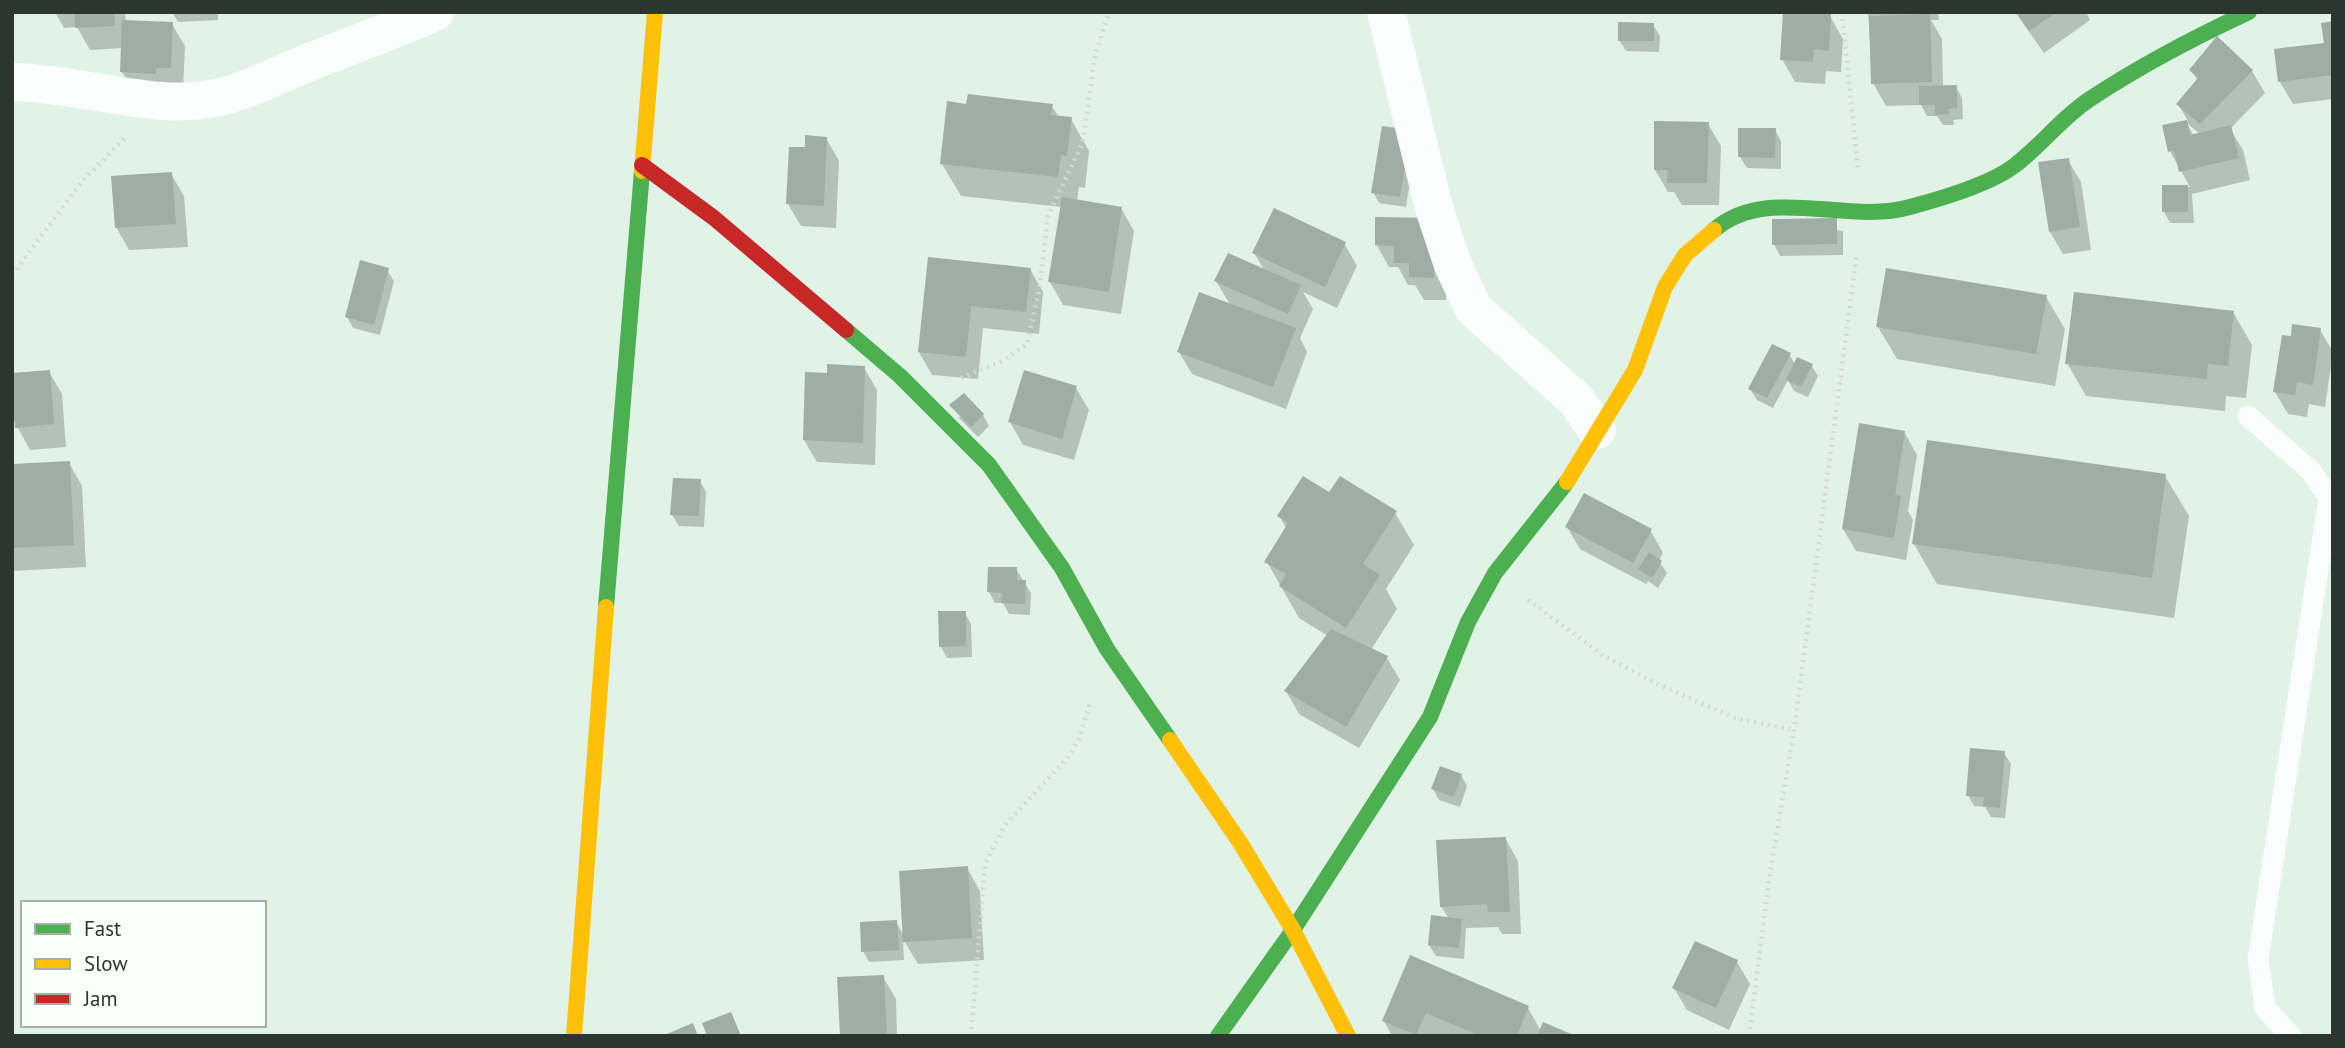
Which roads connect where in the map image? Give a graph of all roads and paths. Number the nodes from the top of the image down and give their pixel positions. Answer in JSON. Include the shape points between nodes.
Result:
{"nodes":[{"id":1,"x":435,"y":12,"type":"edge"},
{"id":2,"x":655,"y":12,"type":"edge"},
{"id":3,"x":1109,"y":12,"type":"edge"},
{"id":4,"x":1386,"y":12,"type":"edge"},
{"id":5,"x":1842,"y":12,"type":"edge"},
{"id":6,"x":2249,"y":12,"type":"edge"},
{"id":7,"x":12,"y":82,"type":"edge"},
{"id":8,"x":163,"y":101,"type":"junction"},
{"id":9,"x":642,"y":165,"type":"junction"},
{"id":10,"x":1863,"y":214,"type":"junction"},
{"id":11,"x":12,"y":275,"type":"edge"},
{"id":12,"x":941,"y":415,"type":"junction"},
{"id":13,"x":2248,"y":416,"type":"dead end"},
{"id":14,"x":1597,"y":430,"type":"junction"},
{"id":15,"x":2331,"y":498,"type":"edge"},
{"id":16,"x":1495,"y":573,"type":"junction"},
{"id":17,"x":1107,"y":649,"type":"junction"},
{"id":18,"x":1794,"y":730,"type":"junction"},
{"id":19,"x":1293,"y":930,"type":"junction"},
{"id":20,"x":574,"y":1036,"type":"edge"},
{"id":21,"x":971,"y":1036,"type":"edge"},
{"id":22,"x":1218,"y":1036,"type":"edge"},
{"id":23,"x":1348,"y":1036,"type":"edge"},
{"id":24,"x":1749,"y":1036,"type":"edge"},
{"id":25,"x":2291,"y":1036,"type":"edge"}],
"edges":[{"from":1,"to":8,"type":"street","via":[[257,87],[217,99]]},
{"from":2,"to":9,"type":"street"},
{"from":3,"to":12,"type":"path","via":[[1095,56],[1083,142],[1048,216],[1027,344],[1002,361],[961,377]]},
{"from":4,"to":14,"type":"street","via":[[1434,208],[1474,309],[1576,400]]},
{"from":5,"to":10,"type":"path"},
{"from":6,"to":10,"type":"street","via":[[2090,99],[2013,167],[1906,208]]},
{"from":7,"to":8,"type":"street"},
{"from":8,"to":11,"type":"path","via":[[83,180]]},
{"from":9,"to":12,"type":"street","via":[[713,218]]},
{"from":9,"to":20,"type":"street"},
{"from":10,"to":14,"type":"street","via":[[1751,210],[1729,217],[1710,232],[1685,255],[1665,287],[1635,370]]},
{"from":10,"to":18,"type":"path"},
{"from":12,"to":17,"type":"street","via":[[989,466],[1062,568]]},
{"from":13,"to":15,"type":"lane","via":[[2311,471]]},
{"from":14,"to":16,"type":"street","via":[[1576,470]]},
{"from":15,"to":25,"type":"lane","via":[[2258,959],[2265,1008]]},
{"from":16,"to":18,"type":"path","via":[[1604,656],[1735,718]]},
{"from":16,"to":19,"type":"street","via":[[1468,622],[1430,717]]},
{"from":17,"to":19,"type":"street","via":[[1241,844]]},
{"from":17,"to":21,"type":"path","via":[[1079,739],[1068,757],[1004,825],[985,864]]},
{"from":18,"to":24,"type":"path"},
{"from":19,"to":22,"type":"street"},
{"from":19,"to":23,"type":"street"}]}
